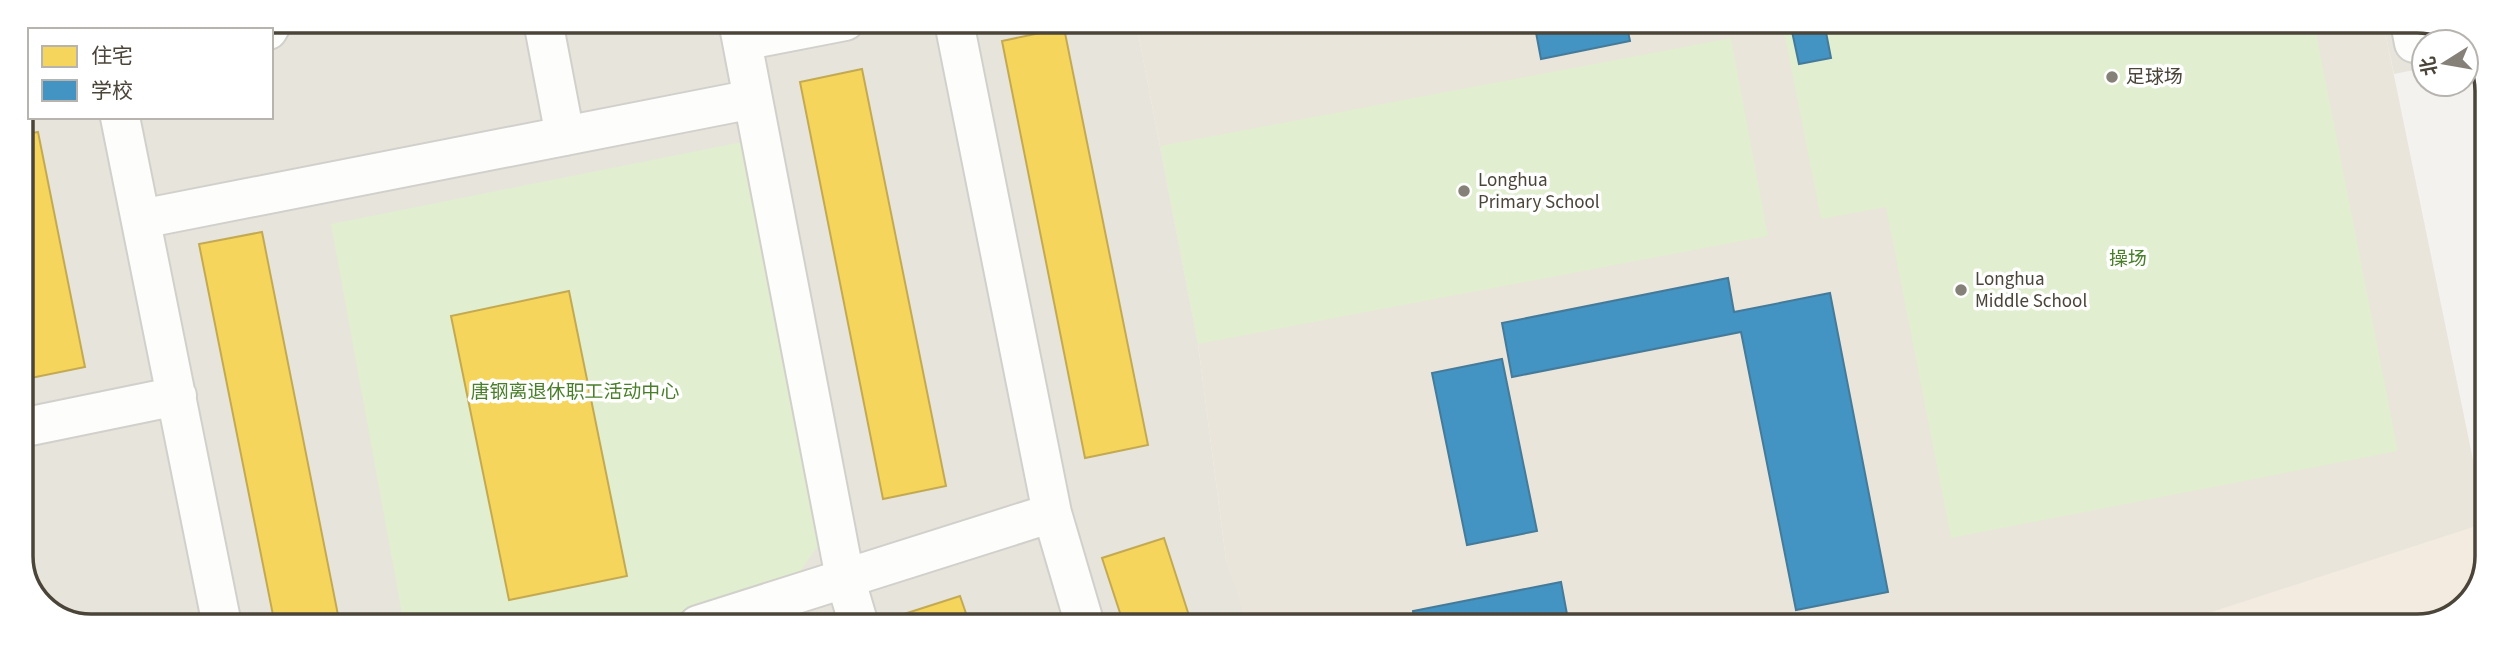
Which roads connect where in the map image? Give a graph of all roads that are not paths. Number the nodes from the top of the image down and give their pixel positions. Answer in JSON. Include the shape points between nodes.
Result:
{"nodes":[{"id":1,"x":545,"y":33,"type":"edge"},
{"id":2,"x":740,"y":33,"type":"edge"},
{"id":3,"x":956,"y":33,"type":"edge"},
{"id":4,"x":753,"y":99,"type":"junction"},
{"id":5,"x":120,"y":119,"type":"edge"},
{"id":6,"x":565,"y":136,"type":"junction"},
{"id":7,"x":141,"y":219,"type":"junction"},
{"id":8,"x":177,"y":396,"type":"junction"},
{"id":9,"x":33,"y":426,"type":"edge"},
{"id":10,"x":1052,"y":513,"type":"junction"},
{"id":11,"x":845,"y":578,"type":"junction"},
{"id":12,"x":220,"y":614,"type":"edge"},
{"id":13,"x":732,"y":614,"type":"edge"},
{"id":14,"x":856,"y":614,"type":"edge"},
{"id":15,"x":1082,"y":614,"type":"edge"}],
"edges":[{"from":1,"to":6,"type":"street"},
{"from":2,"to":4,"type":"street"},
{"from":3,"to":10,"type":"street"},
{"from":4,"to":6,"type":"street"},
{"from":4,"to":11,"type":"street"},
{"from":5,"to":7,"type":"street"},
{"from":6,"to":7,"type":"street"},
{"from":7,"to":8,"type":"street"},
{"from":8,"to":9,"type":"street"},
{"from":8,"to":12,"type":"street"},
{"from":10,"to":11,"type":"street"},
{"from":10,"to":15,"type":"street"},
{"from":11,"to":13,"type":"street"},
{"from":11,"to":14,"type":"street"}]}
